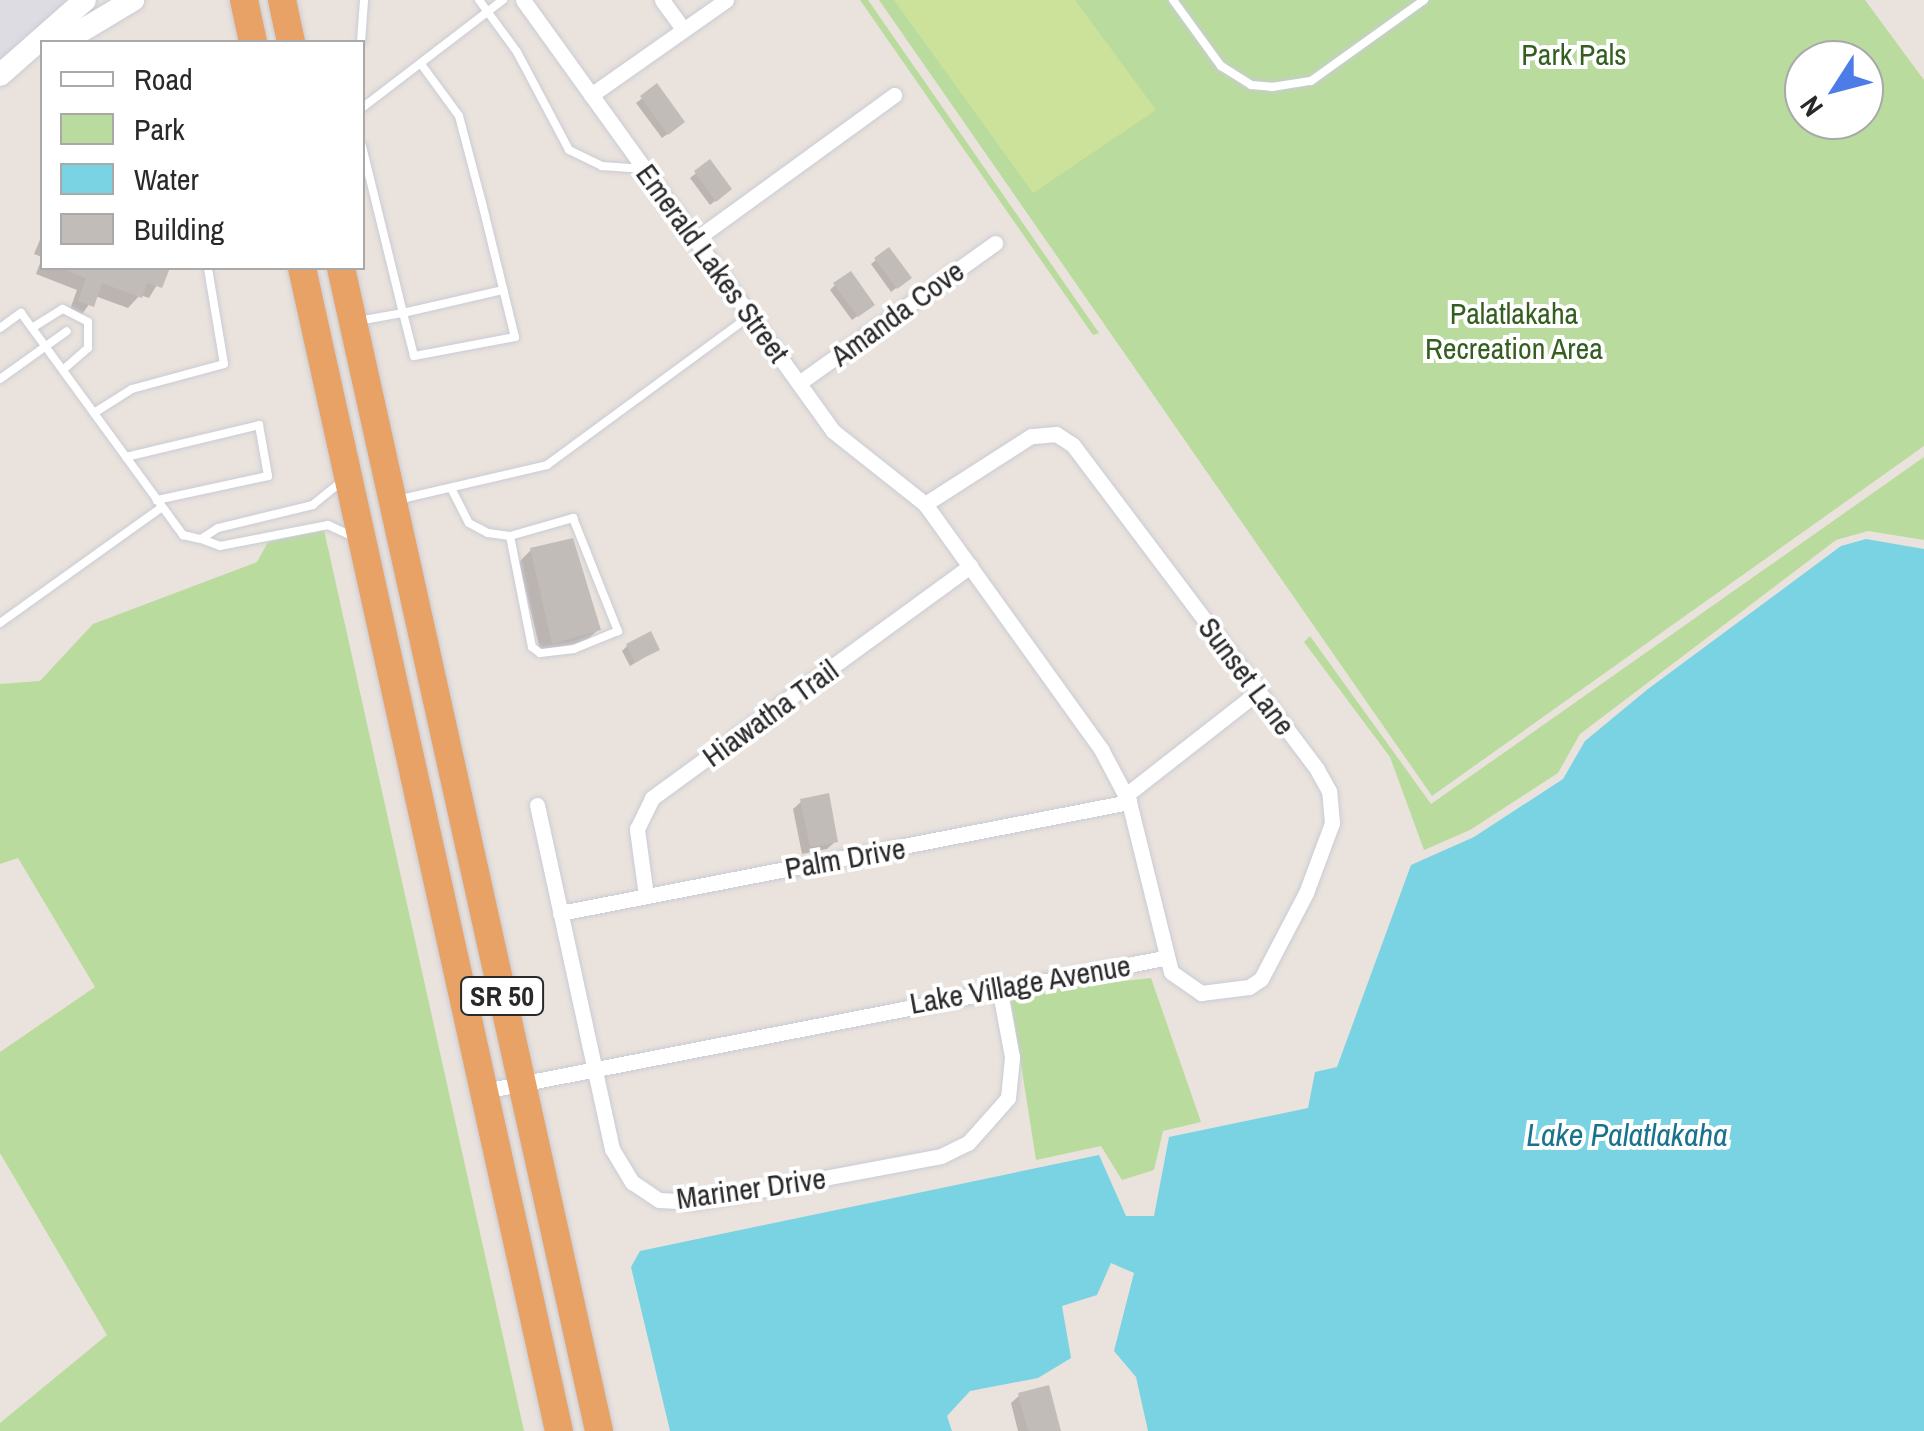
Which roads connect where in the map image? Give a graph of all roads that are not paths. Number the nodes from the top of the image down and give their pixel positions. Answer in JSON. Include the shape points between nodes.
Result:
{"nodes":[{"id":1,"x":85,"y":0,"type":"edge"},
{"id":2,"x":282,"y":0,"type":"edge"},
{"id":3,"x":364,"y":0,"type":"edge"},
{"id":4,"x":480,"y":0,"type":"edge"},
{"id":5,"x":502,"y":0,"type":"edge"},
{"id":6,"x":523,"y":0,"type":"edge"},
{"id":7,"x":662,"y":0,"type":"edge"},
{"id":8,"x":726,"y":0,"type":"edge"},
{"id":9,"x":1174,"y":0,"type":"edge"},
{"id":10,"x":1424,"y":0,"type":"edge"},
{"id":11,"x":121,"y":4,"type":"edge"},
{"id":12,"x":242,"y":4,"type":"edge"},
{"id":13,"x":488,"y":12,"type":"junction"},
{"id":14,"x":683,"y":29,"type":"junction"},
{"id":15,"x":41,"y":40,"type":"edge"},
{"id":16,"x":66,"y":40,"type":"edge"},
{"id":17,"x":252,"y":40,"type":"edge"},
{"id":18,"x":292,"y":40,"type":"edge"},
{"id":19,"x":361,"y":40,"type":"edge"},
{"id":20,"x":40,"y":41,"type":"edge"},
{"id":21,"x":40,"y":55,"type":"edge"},
{"id":22,"x":421,"y":64,"type":"junction"},
{"id":23,"x":0,"y":77,"type":"edge"},
{"id":24,"x":591,"y":94,"type":"junction"},
{"id":25,"x":894,"y":95,"type":"dead end"},
{"id":26,"x":365,"y":106,"type":"edge"},
{"id":27,"x":365,"y":158,"type":"edge"},
{"id":28,"x":646,"y":170,"type":"junction"},
{"id":29,"x":696,"y":239,"type":"junction"},
{"id":30,"x":995,"y":243,"type":"dead end"},
{"id":31,"x":208,"y":270,"type":"edge"},
{"id":32,"x":302,"y":270,"type":"edge"},
{"id":33,"x":341,"y":270,"type":"edge"},
{"id":34,"x":503,"y":290,"type":"junction"},
{"id":35,"x":404,"y":313,"type":"junction"},
{"id":36,"x":751,"y":316,"type":"junction"},
{"id":37,"x":353,"y":322,"type":"junction"},
{"id":38,"x":0,"y":328,"type":"edge"},
{"id":39,"x":32,"y":328,"type":"junction"},
{"id":40,"x":67,"y":331,"type":"dead end"},
{"id":41,"x":45,"y":346,"type":"junction"},
{"id":42,"x":63,"y":370,"type":"junction"},
{"id":43,"x":0,"y":379,"type":"edge"},
{"id":44,"x":799,"y":383,"type":"junction"},
{"id":45,"x":94,"y":413,"type":"junction"},
{"id":46,"x":126,"y":457,"type":"junction"},
{"id":47,"x":348,"y":476,"type":"junction"},
{"id":48,"x":451,"y":488,"type":"junction"},
{"id":49,"x":393,"y":501,"type":"junction"},
{"id":50,"x":159,"y":504,"type":"junction"},
{"id":51,"x":925,"y":504,"type":"junction"},
{"id":52,"x":510,"y":536,"type":"junction"},
{"id":53,"x":201,"y":539,"type":"junction"},
{"id":54,"x":362,"y":540,"type":"junction"},
{"id":55,"x":970,"y":566,"type":"junction"},
{"id":56,"x":0,"y":623,"type":"edge"},
{"id":57,"x":1258,"y":692,"type":"junction"},
{"id":58,"x":1128,"y":798,"type":"junction"},
{"id":59,"x":537,"y":805,"type":"dead end"},
{"id":60,"x":646,"y":896,"type":"junction"},
{"id":61,"x":560,"y":914,"type":"junction"},
{"id":62,"x":1164,"y":958,"type":"junction"},
{"id":63,"x":999,"y":987,"type":"junction"},
{"id":64,"x":592,"y":1066,"type":"junction"},
{"id":65,"x":521,"y":1082,"type":"junction"},
{"id":66,"x":484,"y":1090,"type":"junction"},
{"id":67,"x":559,"y":1431,"type":"edge"},
{"id":68,"x":599,"y":1431,"type":"edge"}],
"edges":[{"from":1,"to":15,"type":"main road"},
{"from":2,"to":18,"type":"highway"},
{"from":3,"to":19,"type":"lane"},
{"from":4,"to":13,"type":"lane"},
{"from":5,"to":13,"type":"lane"},
{"from":6,"to":24,"type":"street","name":"Emerald Lakes Street"},
{"from":7,"to":14,"type":"street"},
{"from":8,"to":14,"type":"street"},
{"from":9,"to":10,"type":"lane","via":[[1221,66],[1251,85],[1272,88],[1311,82]]},
{"from":11,"to":16,"type":"main road"},
{"from":12,"to":17,"type":"highway"},
{"from":13,"to":22,"type":"lane"},
{"from":13,"to":28,"type":"lane","via":[[518,52],[569,150],[602,166]]},
{"from":14,"to":24,"type":"street"},
{"from":20,"to":23,"type":"main road"},
{"from":21,"to":23,"type":"main road"},
{"from":22,"to":26,"type":"lane"},
{"from":22,"to":34,"type":"lane","via":[[459,116]]},
{"from":24,"to":28,"type":"street","name":"Emerald Lakes Street"},
{"from":25,"to":29,"type":"street"},
{"from":27,"to":35,"type":"lane"},
{"from":28,"to":29,"type":"street","name":"Emerald Lakes Street"},
{"from":29,"to":36,"type":"street","name":"Emerald Lakes Street"},
{"from":30,"to":44,"type":"street","name":"Amanda Cove"},
{"from":31,"to":45,"type":"lane","via":[[224,364],[132,389]]},
{"from":32,"to":47,"type":"highway","number":"SR 50"},
{"from":33,"to":37,"type":"highway","number":"SR 50"},
{"from":34,"to":35,"type":"lane"},
{"from":34,"to":35,"type":"lane","via":[[515,336],[414,356]]},
{"from":35,"to":37,"type":"lane"},
{"from":36,"to":44,"type":"street","name":"Emerald Lakes Street"},
{"from":36,"to":48,"type":"lane","via":[[547,465]]},
{"from":37,"to":49,"type":"highway","number":"SR 50"},
{"from":38,"to":39,"type":"lane","via":[[21,313]]},
{"from":39,"to":41,"type":"lane"},
{"from":39,"to":42,"type":"lane","via":[[62,309],[88,322],[88,348]]},
{"from":40,"to":41,"type":"lane"},
{"from":41,"to":42,"type":"lane"},
{"from":41,"to":43,"type":"lane"},
{"from":42,"to":45,"type":"lane"},
{"from":44,"to":51,"type":"street","name":"Emerald Lakes Street","via":[[843,442]]},
{"from":45,"to":46,"type":"lane"},
{"from":46,"to":50,"type":"lane"},
{"from":46,"to":50,"type":"lane","via":[[260,425],[268,476]]},
{"from":47,"to":53,"type":"lane","via":[[313,506],[218,528]]},
{"from":47,"to":54,"type":"highway","number":"SR 50"},
{"from":48,"to":49,"type":"lane"},
{"from":48,"to":52,"type":"lane","via":[[469,522]]},
{"from":49,"to":65,"type":"highway","number":"SR 50"},
{"from":50,"to":53,"type":"lane","via":[[182,535]]},
{"from":50,"to":56,"type":"lane"},
{"from":51,"to":55,"type":"street","name":"Lake Village Avenue"},
{"from":51,"to":57,"type":"street","name":"Sunset Lane","via":[[1015,444],[1056,434],[1083,454]]},
{"from":52,"to":52,"type":"lane","via":[[573,518],[618,631],[574,649],[540,653],[532,646]]},
{"from":53,"to":54,"type":"lane","via":[[220,546],[328,524]]},
{"from":54,"to":66,"type":"highway","number":"SR 50"},
{"from":55,"to":58,"type":"street","name":"Lake Village Avenue","via":[[1101,749]]},
{"from":55,"to":60,"type":"street","name":"Hiawatha Trail","via":[[652,798],[637,829]]},
{"from":57,"to":58,"type":"street","name":"Palm Drive"},
{"from":57,"to":62,"type":"street","name":"Sunset Lane","via":[[1323,780],[1332,823],[1261,979],[1237,990],[1201,993],[1184,984]]},
{"from":58,"to":60,"type":"street","name":"Palm Drive"},
{"from":58,"to":62,"type":"street","name":"Lake Village Avenue"},
{"from":59,"to":61,"type":"street","name":"Mariner Drive"},
{"from":60,"to":61,"type":"street","name":"Palm Drive"},
{"from":61,"to":64,"type":"street","name":"Mariner Drive"},
{"from":62,"to":63,"type":"street","name":"Lake Village Avenue"},
{"from":63,"to":64,"type":"street","name":"Lake Village Avenue"},
{"from":63,"to":64,"type":"street","name":"Mariner Drive","via":[[1012,1057],[1008,1098],[988,1128],[941,1156],[696,1202],[660,1200],[621,1168]]},
{"from":64,"to":65,"type":"street","name":"Lake Village Avenue"},
{"from":65,"to":66,"type":"street","name":"Lake Village Avenue"},
{"from":65,"to":68,"type":"highway","number":"SR 50"},
{"from":66,"to":67,"type":"highway","number":"SR 50"}]}
